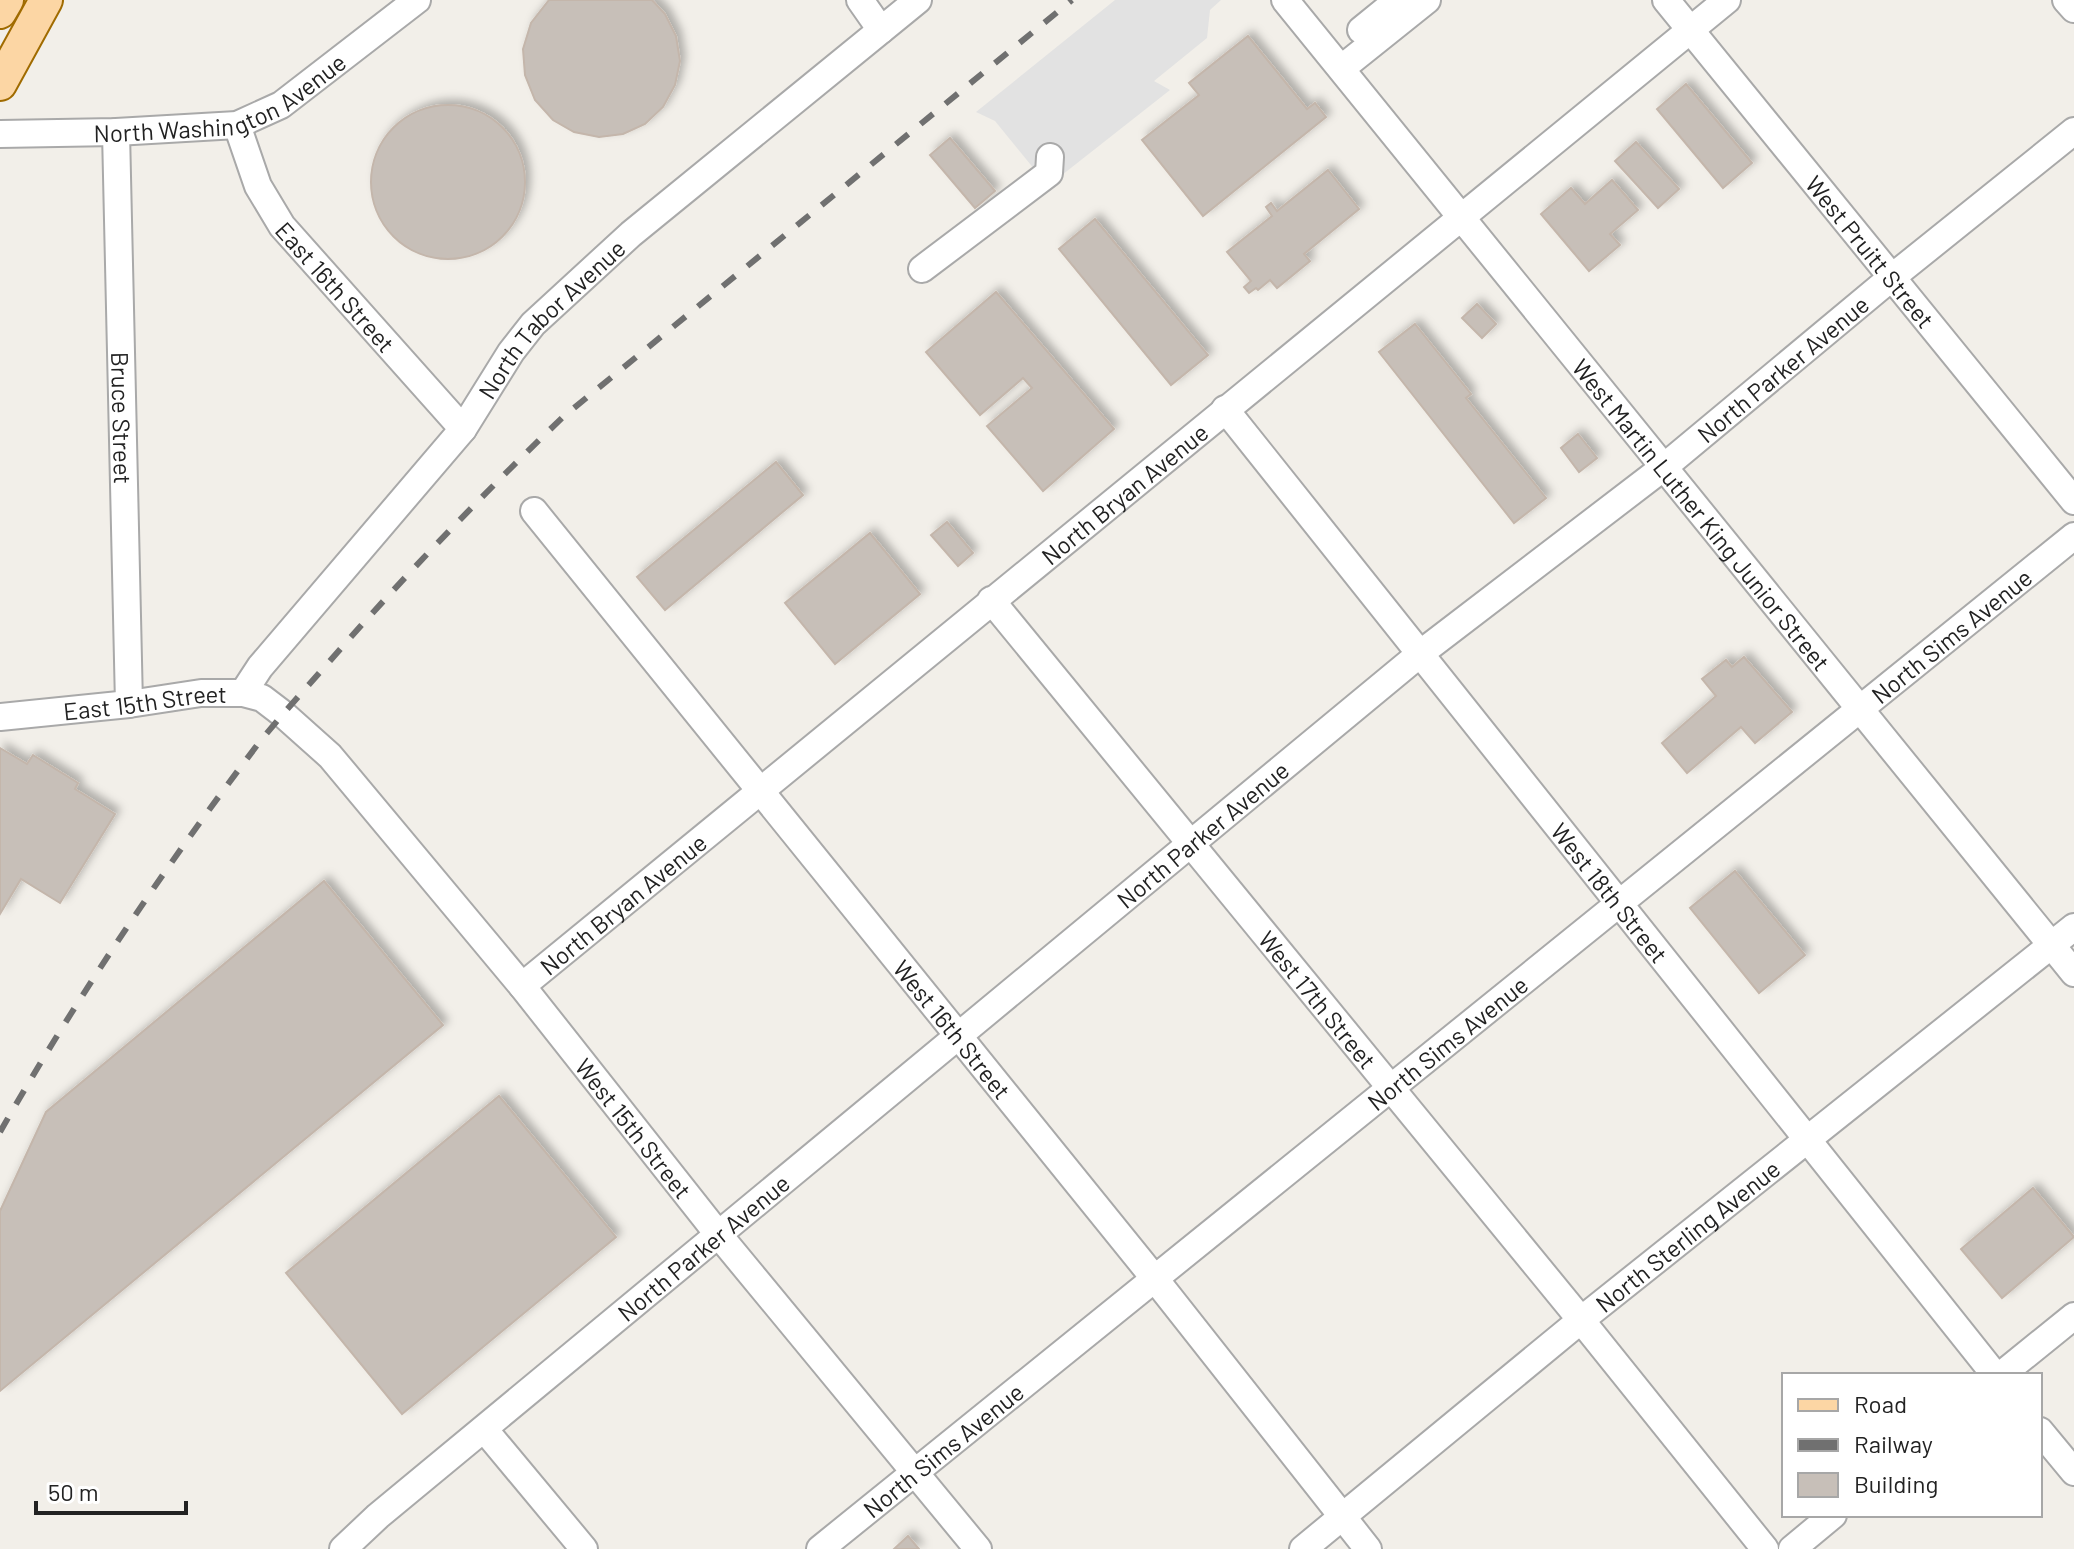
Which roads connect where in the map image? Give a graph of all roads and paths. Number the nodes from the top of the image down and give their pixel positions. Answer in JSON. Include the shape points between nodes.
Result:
{"nodes":[{"id":1,"x":7,"y":0,"type":"edge"},
{"id":2,"x":26,"y":0,"type":"edge"},
{"id":3,"x":46,"y":0,"type":"edge"},
{"id":4,"x":417,"y":0,"type":"edge"},
{"id":5,"x":860,"y":0,"type":"edge"},
{"id":6,"x":918,"y":0,"type":"edge"},
{"id":7,"x":1285,"y":0,"type":"edge"},
{"id":8,"x":1398,"y":0,"type":"edge"},
{"id":9,"x":1427,"y":0,"type":"edge"},
{"id":10,"x":1666,"y":0,"type":"edge"},
{"id":11,"x":1727,"y":0,"type":"edge"},
{"id":12,"x":2066,"y":0,"type":"edge"},
{"id":13,"x":2074,"y":9,"type":"edge"},
{"id":14,"x":0,"y":12,"type":"edge"},
{"id":15,"x":881,"y":30,"type":"junction"},
{"id":16,"x":1690,"y":30,"type":"junction"},
{"id":17,"x":0,"y":47,"type":"edge"},
{"id":18,"x":1336,"y":62,"type":"junction"},
{"id":19,"x":0,"y":84,"type":"edge"},
{"id":20,"x":237,"y":125,"type":"junction"},
{"id":21,"x":2074,"y":131,"type":"edge"},
{"id":22,"x":116,"y":132,"type":"junction"},
{"id":23,"x":0,"y":134,"type":"edge"},
{"id":24,"x":1050,"y":157,"type":"dead end"},
{"id":25,"x":1461,"y":218,"type":"junction"},
{"id":26,"x":922,"y":269,"type":"dead end"},
{"id":27,"x":1891,"y":278,"type":"junction"},
{"id":28,"x":1225,"y":409,"type":"junction"},
{"id":29,"x":463,"y":429,"type":"junction"},
{"id":30,"x":1664,"y":467,"type":"junction"},
{"id":31,"x":2074,"y":501,"type":"edge"},
{"id":32,"x":534,"y":511,"type":"dead end"},
{"id":33,"x":2074,"y":536,"type":"edge"},
{"id":34,"x":991,"y":600,"type":"junction"},
{"id":35,"x":1421,"y":653,"type":"junction"},
{"id":36,"x":243,"y":693,"type":"junction"},
{"id":37,"x":129,"y":704,"type":"junction"},
{"id":38,"x":1861,"y":708,"type":"junction"},
{"id":39,"x":283,"y":714,"type":"joint"},
{"id":40,"x":0,"y":717,"type":"edge"},
{"id":41,"x":760,"y":790,"type":"junction"},
{"id":42,"x":1190,"y":844,"type":"junction"},
{"id":43,"x":1621,"y":903,"type":"junction"},
{"id":44,"x":2074,"y":927,"type":"edge"},
{"id":45,"x":2051,"y":945,"type":"junction"},
{"id":46,"x":2074,"y":973,"type":"edge"},
{"id":47,"x":522,"y":986,"type":"junction"},
{"id":48,"x":958,"y":1034,"type":"junction"},
{"id":49,"x":1390,"y":1089,"type":"junction"},
{"id":50,"x":1807,"y":1138,"type":"junction"},
{"id":51,"x":718,"y":1234,"type":"junction"},
{"id":52,"x":1155,"y":1279,"type":"junction"},
{"id":53,"x":2074,"y":1316,"type":"edge"},
{"id":54,"x":1581,"y":1320,"type":"junction"},
{"id":55,"x":1996,"y":1373,"type":"edge"},
{"id":56,"x":2001,"y":1373,"type":"edge"},
{"id":57,"x":484,"y":1429,"type":"junction"},
{"id":58,"x":2042,"y":1433,"type":"edge"},
{"id":59,"x":915,"y":1471,"type":"junction"},
{"id":60,"x":2074,"y":1472,"type":"edge"},
{"id":61,"x":1342,"y":1517,"type":"junction"},
{"id":62,"x":1831,"y":1517,"type":"edge"},
{"id":63,"x":343,"y":1549,"type":"edge"},
{"id":64,"x":584,"y":1549,"type":"edge"},
{"id":65,"x":820,"y":1549,"type":"edge"},
{"id":66,"x":978,"y":1549,"type":"edge"},
{"id":67,"x":1303,"y":1549,"type":"edge"},
{"id":68,"x":1368,"y":1549,"type":"edge"},
{"id":69,"x":1765,"y":1549,"type":"edge"},
{"id":70,"x":1792,"y":1549,"type":"edge"}],
"edges":[{"from":1,"to":14,"type":"main road"},
{"from":2,"to":17,"type":"main road"},
{"from":3,"to":19,"type":"main road"},
{"from":4,"to":20,"type":"street","name":"North Washington Avenue","via":[[281,105]]},
{"from":5,"to":15,"type":"street"},
{"from":6,"to":15,"type":"street","name":"North Tabor Avenue"},
{"from":7,"to":18,"type":"street","name":"West Martin Luther King Junior Street"},
{"from":8,"to":18,"type":"street"},
{"from":9,"to":18,"type":"street"},
{"from":10,"to":16,"type":"street","name":"West Pruitt Street"},
{"from":11,"to":16,"type":"street","name":"North Bryan Avenue"},
{"from":12,"to":13,"type":"street"},
{"from":15,"to":29,"type":"street","name":"North Tabor Avenue","via":[[567,290],[511,352]]},
{"from":16,"to":25,"type":"street","name":"North Bryan Avenue"},
{"from":16,"to":27,"type":"street","name":"West Pruitt Street"},
{"from":18,"to":25,"type":"street","name":"West Martin Luther King Junior Street"},
{"from":20,"to":22,"type":"street","name":"North Washington Avenue"},
{"from":20,"to":29,"type":"street","name":"East 16th Street","via":[[258,186],[282,226]]},
{"from":21,"to":27,"type":"street","name":"North Parker Avenue"},
{"from":22,"to":23,"type":"street","name":"North Washington Avenue"},
{"from":22,"to":37,"type":"street","name":"Bruce Street"},
{"from":24,"to":26,"type":"street","via":[[1049,173]]},
{"from":25,"to":28,"type":"street","name":"North Bryan Avenue"},
{"from":25,"to":30,"type":"street","name":"West Martin Luther King Junior Street"},
{"from":27,"to":30,"type":"street","name":"North Parker Avenue"},
{"from":27,"to":31,"type":"street","name":"West Pruitt Street"},
{"from":28,"to":34,"type":"street","name":"North Bryan Avenue"},
{"from":28,"to":35,"type":"street","name":"West 18th Street"},
{"from":29,"to":36,"type":"street","name":"North Tabor Avenue"},
{"from":30,"to":35,"type":"street","name":"North Parker Avenue"},
{"from":30,"to":38,"type":"street","name":"West Martin Luther King Junior Street"},
{"from":32,"to":41,"type":"street","name":"West 16th Street"},
{"from":33,"to":38,"type":"street","name":"North Sims Avenue"},
{"from":34,"to":41,"type":"street","name":"North Bryan Avenue"},
{"from":34,"to":42,"type":"street","name":"West 17th Street"},
{"from":35,"to":42,"type":"street","name":"North Parker Avenue"},
{"from":35,"to":43,"type":"street","name":"West 18th Street"},
{"from":36,"to":37,"type":"street","name":"East 15th Street","via":[[201,693]]},
{"from":36,"to":39,"type":"street","name":"East 15th Street","via":[[262,698]]},
{"from":37,"to":40,"type":"street","name":"East 15th Street"},
{"from":38,"to":43,"type":"street","name":"North Sims Avenue"},
{"from":38,"to":45,"type":"street","name":"West Martin Luther King Junior Street"},
{"from":39,"to":47,"type":"street","name":"West 15th Street","via":[[330,756]]},
{"from":41,"to":47,"type":"street","name":"North Bryan Avenue"},
{"from":41,"to":48,"type":"street","name":"West 16th Street"},
{"from":42,"to":48,"type":"street","name":"North Parker Avenue"},
{"from":42,"to":49,"type":"street","name":"West 17th Street"},
{"from":43,"to":49,"type":"street","name":"North Sims Avenue"},
{"from":43,"to":50,"type":"street","name":"West 18th Street"},
{"from":44,"to":45,"type":"street","name":"North Sterling Avenue"},
{"from":45,"to":46,"type":"street","name":"West Martin Luther King Junior Street"},
{"from":45,"to":50,"type":"street","name":"North Sterling Avenue"},
{"from":47,"to":51,"type":"street","name":"West 15th Street"},
{"from":48,"to":51,"type":"street","name":"North Parker Avenue"},
{"from":48,"to":52,"type":"street","name":"West 16th Street"},
{"from":49,"to":52,"type":"street","name":"North Sims Avenue"},
{"from":49,"to":54,"type":"street","name":"West 17th Street"},
{"from":50,"to":54,"type":"street","name":"North Sterling Avenue"},
{"from":50,"to":55,"type":"street","name":"West 18th Street"},
{"from":51,"to":57,"type":"street","name":"North Parker Avenue"},
{"from":51,"to":59,"type":"street","name":"West 15th Street"},
{"from":52,"to":59,"type":"street","name":"North Sims Avenue"},
{"from":52,"to":61,"type":"street","name":"West 16th Street"},
{"from":53,"to":56,"type":"street"},
{"from":54,"to":61,"type":"street","name":"North Sterling Avenue"},
{"from":54,"to":69,"type":"street","name":"West 17th Street"},
{"from":57,"to":63,"type":"street","name":"North Parker Avenue"},
{"from":57,"to":64,"type":"street"},
{"from":58,"to":60,"type":"street"},
{"from":59,"to":65,"type":"street","name":"North Sims Avenue"},
{"from":59,"to":66,"type":"street","name":"West 15th Street"},
{"from":61,"to":67,"type":"street","name":"North Sterling Avenue"},
{"from":61,"to":68,"type":"street","name":"West 16th Street"},
{"from":62,"to":70,"type":"street"}]}
